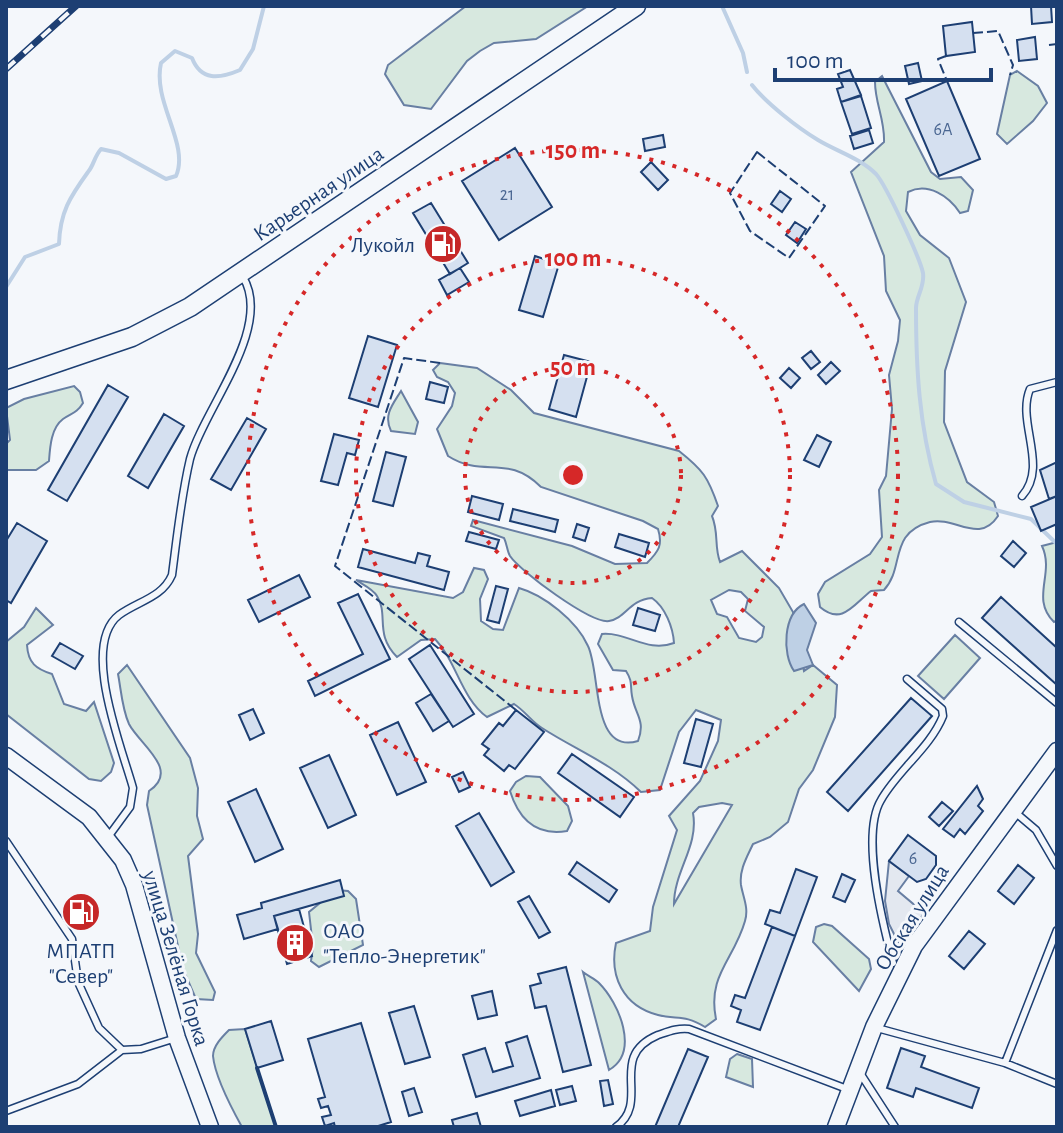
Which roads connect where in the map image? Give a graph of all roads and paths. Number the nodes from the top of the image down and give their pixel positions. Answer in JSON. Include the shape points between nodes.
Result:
{"nodes":[{"id":1,"x":636,"y":6,"type":"edge"},
{"id":2,"x":241,"y":274,"type":"junction"},
{"id":3,"x":6,"y":380,"type":"edge"},
{"id":4,"x":1057,"y":382,"type":"edge"},
{"id":5,"x":1022,"y":496,"type":"dead end"},
{"id":6,"x":959,"y":622,"type":"dead end"},
{"id":7,"x":907,"y":679,"type":"dead end"},
{"id":8,"x":1057,"y":703,"type":"edge"},
{"id":9,"x":1057,"y":751,"type":"edge"},
{"id":10,"x":6,"y":756,"type":"edge"},
{"id":11,"x":1013,"y":810,"type":"junction"},
{"id":12,"x":108,"y":837,"type":"junction"},
{"id":13,"x":6,"y":841,"type":"edge"},
{"id":14,"x":1057,"y":866,"type":"edge"},
{"id":15,"x":1057,"y":930,"type":"edge"},
{"id":16,"x":893,"y":963,"type":"dead end"},
{"id":17,"x":874,"y":1027,"type":"junction"},
{"id":18,"x":177,"y":1038,"type":"junction"},
{"id":19,"x":122,"y":1050,"type":"junction"},
{"id":20,"x":1005,"y":1063,"type":"junction"},
{"id":21,"x":858,"y":1069,"type":"junction"},
{"id":22,"x":1057,"y":1084,"type":"edge"},
{"id":23,"x":850,"y":1090,"type":"junction"},
{"id":24,"x":6,"y":1111,"type":"edge"},
{"id":25,"x":210,"y":1127,"type":"edge"},
{"id":26,"x":616,"y":1127,"type":"edge"},
{"id":27,"x":838,"y":1127,"type":"edge"},
{"id":28,"x":895,"y":1127,"type":"edge"}],
"edges":[{"from":1,"to":2,"type":"main road","name":"Карьерная улица"},
{"from":2,"to":3,"type":"main road","name":"Карьерная улица","via":[[152,328]]},
{"from":2,"to":12,"type":"lane","via":[[251,308],[229,383],[214,402],[191,458],[172,575],[166,590],[116,617],[101,656],[133,788],[130,807]]},
{"from":4,"to":5,"type":"lane","via":[[1030,389],[1024,402],[1033,470]]},
{"from":6,"to":8,"type":"lane"},
{"from":7,"to":16,"type":"lane","via":[[944,713],[881,799],[873,824],[882,916]]},
{"from":9,"to":11,"type":"street","name":"Обская улица"},
{"from":10,"to":12,"type":"street","name":"улица Зелёная Горка"},
{"from":11,"to":14,"type":"lane","via":[[1036,830]]},
{"from":11,"to":17,"type":"street","name":"Обская улица","via":[[920,936]]},
{"from":12,"to":18,"type":"street","name":"улица Зелёная Горка","via":[[134,885]]},
{"from":13,"to":19,"type":"lane","via":[[72,939],[83,994],[99,1028]]},
{"from":15,"to":20,"type":"lane"},
{"from":17,"to":20,"type":"lane"},
{"from":17,"to":21,"type":"street","name":"Обская улица"},
{"from":18,"to":19,"type":"lane"},
{"from":18,"to":25,"type":"street","name":"улица Зелёная Горка"},
{"from":19,"to":24,"type":"lane","via":[[78,1084]]},
{"from":20,"to":22,"type":"lane"},
{"from":21,"to":23,"type":"street","name":"Обская улица"},
{"from":21,"to":28,"type":"lane"},
{"from":23,"to":26,"type":"lane","via":[[676,1028],[645,1041],[634,1052],[632,1101],[628,1117]]},
{"from":23,"to":27,"type":"street","name":"Обская улица"}]}
